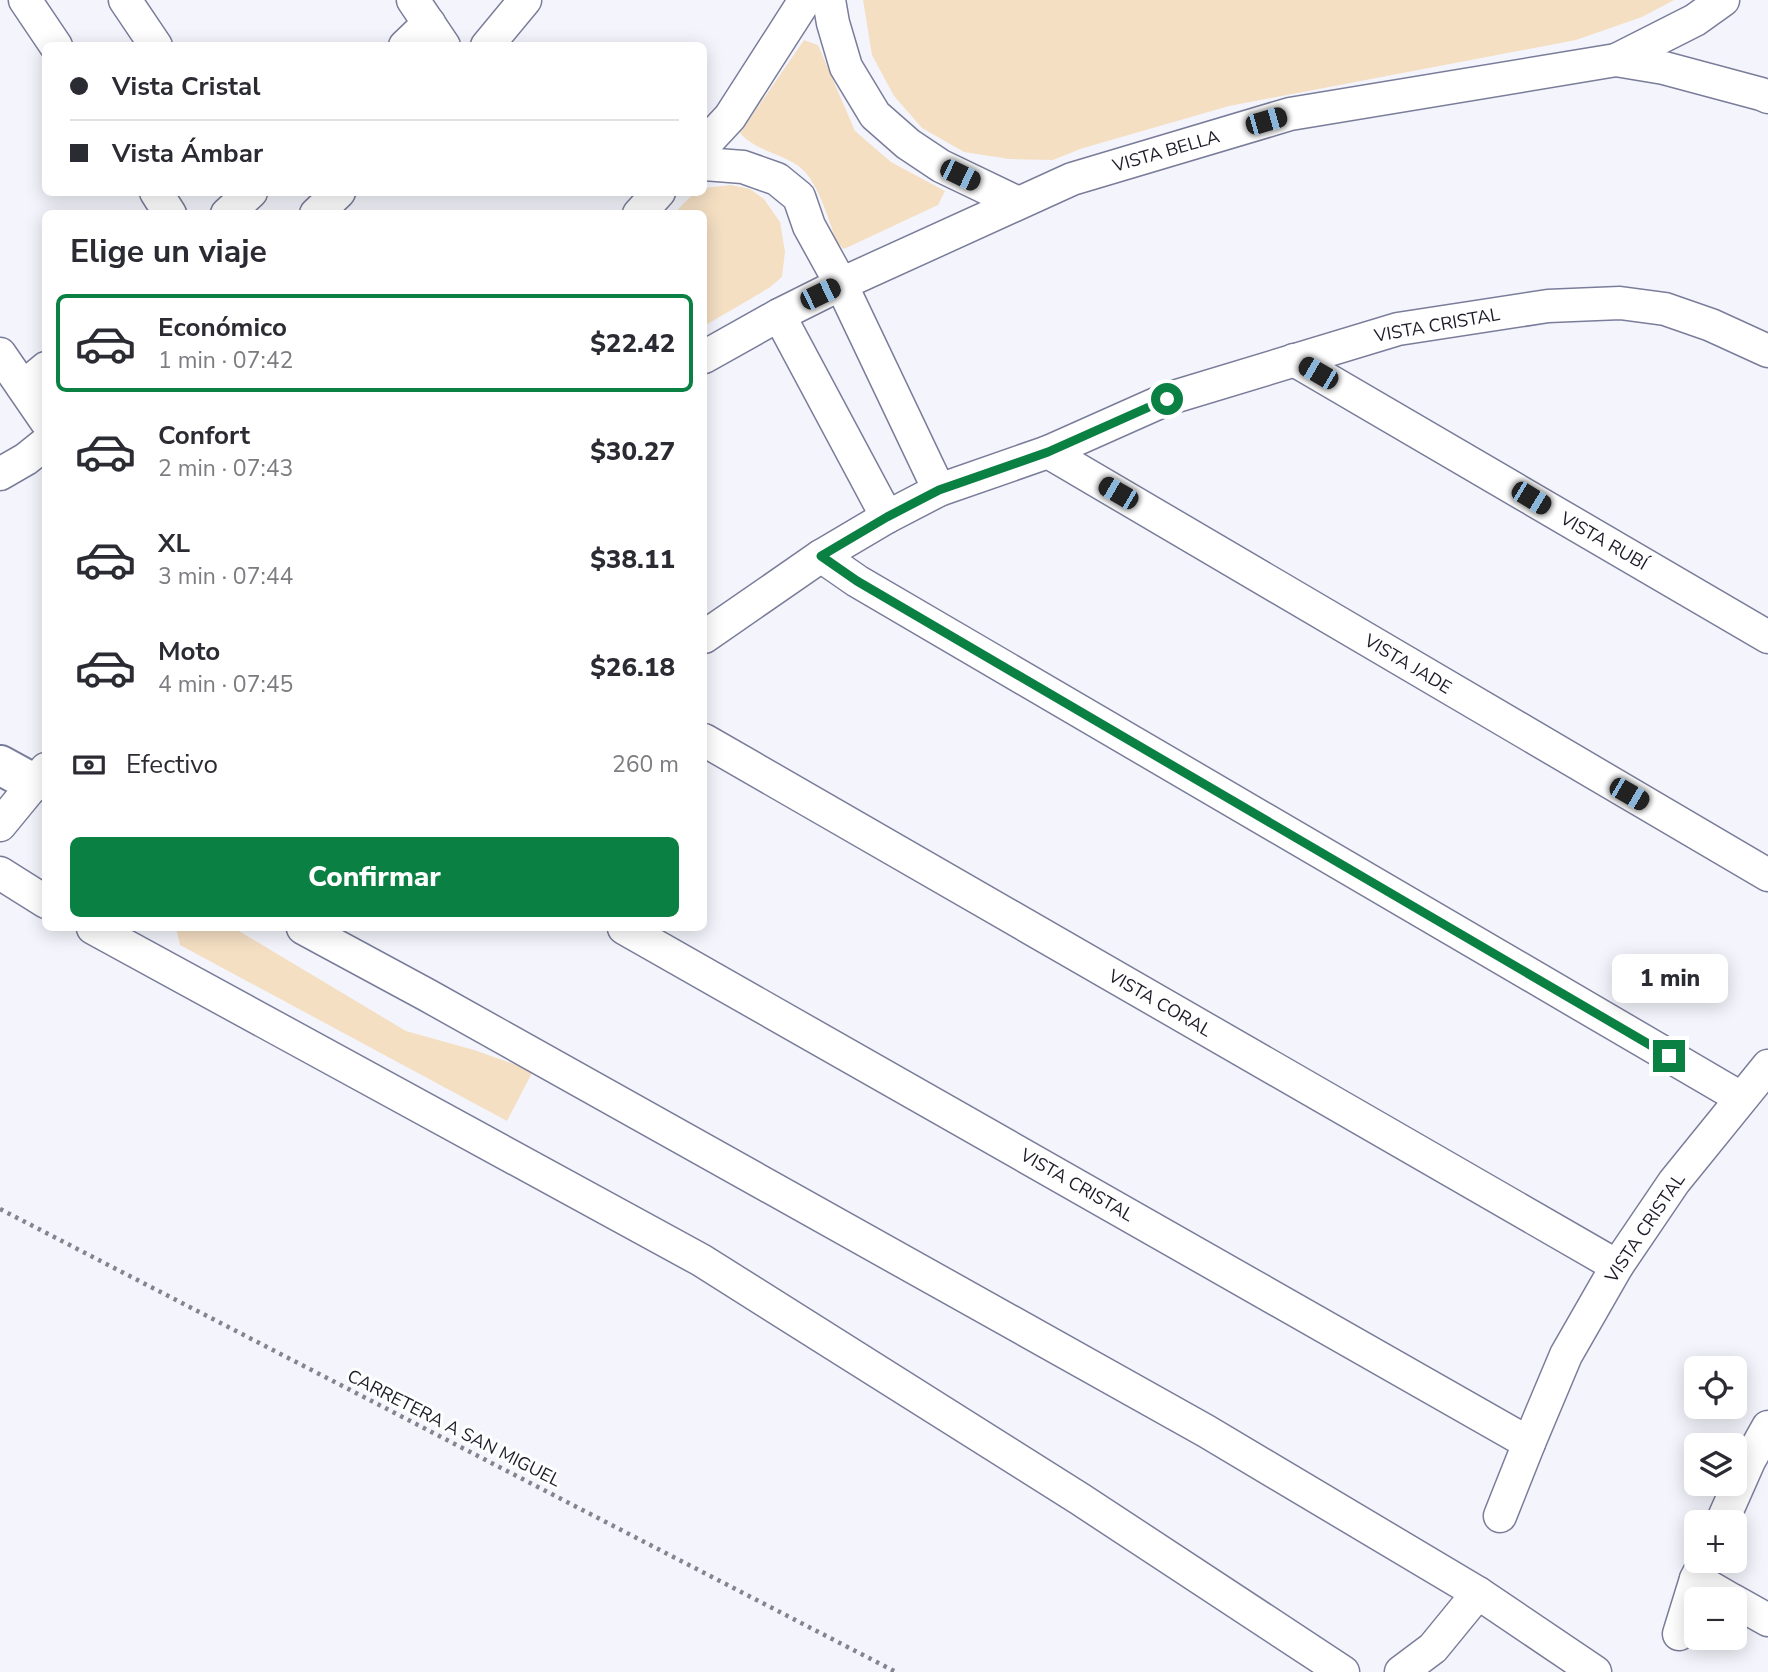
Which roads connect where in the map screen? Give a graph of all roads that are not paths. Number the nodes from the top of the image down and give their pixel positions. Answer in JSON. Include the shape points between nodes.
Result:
{"nodes":[{"id":1,"x":25,"y":0,"type":"edge"},
{"id":2,"x":125,"y":0,"type":"edge"},
{"id":3,"x":525,"y":0,"type":"edge"},
{"id":4,"x":805,"y":0,"type":"edge"},
{"id":5,"x":829,"y":0,"type":"edge"},
{"id":6,"x":1723,"y":0,"type":"edge"},
{"id":7,"x":429,"y":23,"type":"edge"},
{"id":8,"x":53,"y":42,"type":"edge"},
{"id":9,"x":153,"y":42,"type":"edge"},
{"id":10,"x":409,"y":42,"type":"edge"},
{"id":11,"x":490,"y":42,"type":"edge"},
{"id":12,"x":1616,"y":60,"type":"junction"},
{"id":13,"x":1768,"y":97,"type":"edge"},
{"id":14,"x":707,"y":142,"type":"edge"},
{"id":15,"x":707,"y":164,"type":"edge"},
{"id":16,"x":249,"y":196,"type":"edge"},
{"id":17,"x":335,"y":196,"type":"edge"},
{"id":18,"x":655,"y":196,"type":"edge"},
{"id":19,"x":1018,"y":203,"type":"junction"},
{"id":20,"x":232,"y":210,"type":"edge"},
{"id":21,"x":320,"y":210,"type":"edge"},
{"id":22,"x":643,"y":210,"type":"edge"},
{"id":23,"x":841,"y":284,"type":"junction"},
{"id":24,"x":779,"y":315,"type":"junction"},
{"id":25,"x":1768,"y":351,"type":"edge"},
{"id":26,"x":0,"y":354,"type":"edge"},
{"id":27,"x":707,"y":354,"type":"edge"},
{"id":28,"x":1294,"y":359,"type":"junction"},
{"id":29,"x":34,"y":378,"type":"edge"},
{"id":30,"x":42,"y":407,"type":"edge"},
{"id":31,"x":42,"y":446,"type":"edge"},
{"id":32,"x":1048,"y":452,"type":"junction"},
{"id":33,"x":0,"y":474,"type":"edge"},
{"id":34,"x":939,"y":490,"type":"junction"},
{"id":35,"x":887,"y":517,"type":"junction"},
{"id":36,"x":821,"y":556,"type":"junction"},
{"id":37,"x":707,"y":635,"type":"edge"},
{"id":38,"x":1768,"y":637,"type":"edge"},
{"id":39,"x":707,"y":742,"type":"edge"},
{"id":40,"x":0,"y":765,"type":"edge"},
{"id":41,"x":41,"y":780,"type":"edge"},
{"id":42,"x":0,"y":825,"type":"edge"},
{"id":43,"x":0,"y":873,"type":"edge"},
{"id":44,"x":1768,"y":875,"type":"edge"},
{"id":45,"x":42,"y":898,"type":"edge"},
{"id":46,"x":98,"y":931,"type":"edge"},
{"id":47,"x":309,"y":931,"type":"edge"},
{"id":48,"x":629,"y":931,"type":"edge"},
{"id":49,"x":1768,"y":1066,"type":"edge"},
{"id":50,"x":1741,"y":1098,"type":"junction"},
{"id":51,"x":1617,"y":1266,"type":"junction"},
{"id":52,"x":1768,"y":1427,"type":"edge"},
{"id":53,"x":1529,"y":1443,"type":"junction"},
{"id":54,"x":1727,"y":1510,"type":"edge"},
{"id":55,"x":1500,"y":1516,"type":"dead end"},
{"id":56,"x":1700,"y":1573,"type":"edge"},
{"id":57,"x":1704,"y":1573,"type":"edge"},
{"id":58,"x":1719,"y":1587,"type":"edge"},
{"id":59,"x":1478,"y":1593,"type":"junction"},
{"id":60,"x":1747,"y":1608,"type":"edge"},
{"id":61,"x":1768,"y":1620,"type":"edge"},
{"id":62,"x":1679,"y":1634,"type":"dead end"},
{"id":63,"x":1343,"y":1672,"type":"edge"},
{"id":64,"x":1401,"y":1672,"type":"edge"},
{"id":65,"x":1595,"y":1672,"type":"edge"}],
"edges":[{"from":1,"to":8,"type":"street"},
{"from":2,"to":9,"type":"street"},
{"from":3,"to":11,"type":"street"},
{"from":4,"to":14,"type":"street","via":[[730,117]]},
{"from":5,"to":19,"type":"street","via":[[846,67],[875,115],[941,166]]},
{"from":6,"to":12,"type":"street","via":[[1695,20]]},
{"from":7,"to":10,"type":"street"},
{"from":12,"to":13,"type":"street","name":"VISTA BELLA","via":[[1664,68]]},
{"from":12,"to":19,"type":"street","name":"VISTA BELLA","via":[[1290,114],[1072,178]]},
{"from":15,"to":23,"type":"street","via":[[743,167],[777,179],[799,197],[809,226]]},
{"from":16,"to":20,"type":"street"},
{"from":17,"to":21,"type":"street"},
{"from":18,"to":22,"type":"street"},
{"from":19,"to":23,"type":"street","name":"VISTA BELLA"},
{"from":23,"to":24,"type":"street","name":"VISTA BELLA"},
{"from":23,"to":34,"type":"street"},
{"from":24,"to":27,"type":"street","name":"VISTA BELLA"},
{"from":24,"to":35,"type":"street"},
{"from":25,"to":28,"type":"street","name":"VISTA CRISTAL","via":[[1665,309],[1620,303],[1548,306],[1398,329]]},
{"from":26,"to":29,"type":"street"},
{"from":28,"to":32,"type":"street","name":"VISTA CRISTAL","via":[[1167,399]]},
{"from":28,"to":38,"type":"street","name":"VISTA RUBÍ"},
{"from":29,"to":30,"type":"street"},
{"from":31,"to":33,"type":"street"},
{"from":32,"to":34,"type":"street","name":"VISTA CRISTAL"},
{"from":32,"to":44,"type":"street","name":"VISTA JADE"},
{"from":34,"to":35,"type":"street","name":"VISTA CRISTAL"},
{"from":35,"to":36,"type":"street","name":"VISTA CRISTAL"},
{"from":36,"to":37,"type":"street","name":"VISTA CRISTAL"},
{"from":36,"to":50,"type":"street"},
{"from":39,"to":51,"type":"street","name":"VISTA CORAL"},
{"from":40,"to":41,"type":"street"},
{"from":41,"to":42,"type":"street"},
{"from":43,"to":45,"type":"street"},
{"from":46,"to":63,"type":"street","via":[[701,1260],[1080,1499]]},
{"from":47,"to":59,"type":"street","via":[[1206,1431]]},
{"from":48,"to":53,"type":"street","name":"VISTA CRISTAL"},
{"from":49,"to":50,"type":"street","name":"VISTA CRISTAL"},
{"from":50,"to":51,"type":"street","name":"VISTA CRISTAL","via":[[1674,1182]]},
{"from":51,"to":53,"type":"street","name":"VISTA CRISTAL","via":[[1566,1355]]},
{"from":52,"to":54,"type":"street"},
{"from":53,"to":55,"type":"street","name":"VISTA CRISTAL"},
{"from":56,"to":62,"type":"street"},
{"from":57,"to":58,"type":"street"},
{"from":59,"to":64,"type":"street","via":[[1433,1648]]},
{"from":59,"to":65,"type":"street"},
{"from":60,"to":61,"type":"street"}]}
